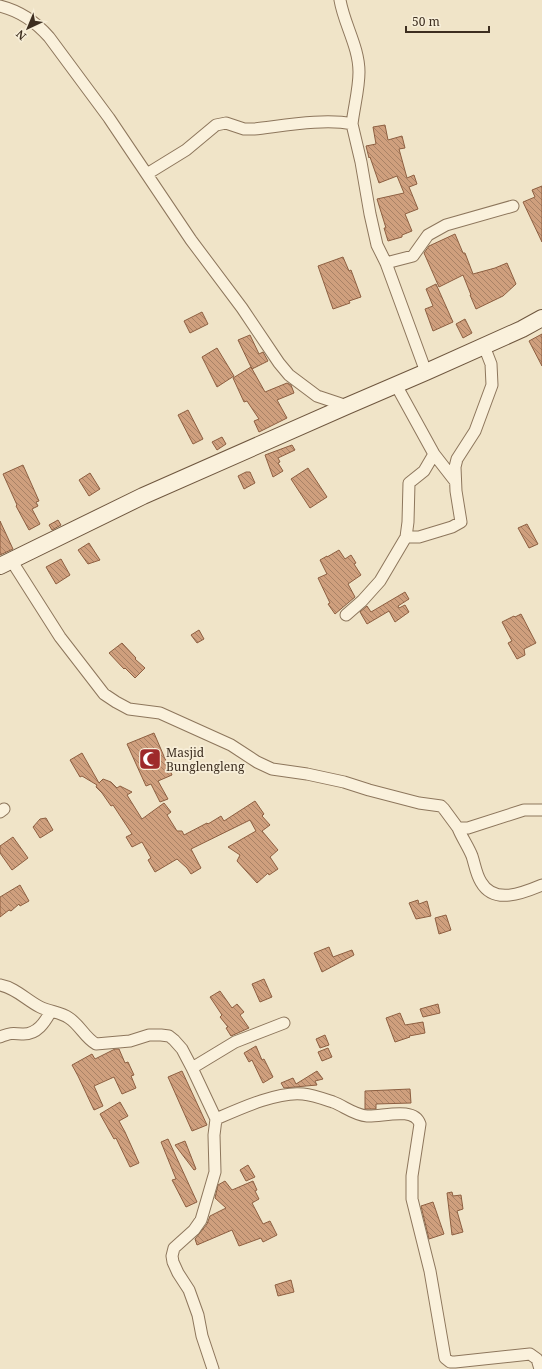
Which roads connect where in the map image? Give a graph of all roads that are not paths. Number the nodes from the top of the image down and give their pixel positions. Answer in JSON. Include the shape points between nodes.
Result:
{"nodes":[{"id":1,"x":340,"y":0,"type":"edge"},
{"id":2,"x":0,"y":6,"type":"edge"},
{"id":3,"x":352,"y":124,"type":"junction"},
{"id":4,"x":147,"y":174,"type":"junction"},
{"id":5,"x":514,"y":206,"type":"dead end"},
{"id":6,"x":386,"y":263,"type":"junction"},
{"id":7,"x":542,"y":318,"type":"edge"},
{"id":8,"x":484,"y":346,"type":"junction"},
{"id":9,"x":426,"y":372,"type":"junction"},
{"id":10,"x":396,"y":385,"type":"junction"},
{"id":11,"x":347,"y":406,"type":"junction"},
{"id":12,"x":434,"y":454,"type":"junction"},
{"id":13,"x":456,"y":482,"type":"junction"},
{"id":14,"x":406,"y":537,"type":"junction"},
{"id":15,"x":6,"y":563,"type":"edge"},
{"id":16,"x":346,"y":615,"type":"dead end"},
{"id":17,"x":542,"y":810,"type":"edge"},
{"id":18,"x":458,"y":828,"type":"junction"},
{"id":19,"x":542,"y":885,"type":"edge"},
{"id":20,"x":0,"y":985,"type":"edge"},
{"id":21,"x":51,"y":1011,"type":"junction"},
{"id":22,"x":284,"y":1023,"type":"dead end"},
{"id":23,"x":0,"y":1037,"type":"edge"},
{"id":24,"x":192,"y":1068,"type":"junction"},
{"id":25,"x":216,"y":1119,"type":"junction"},
{"id":26,"x":213,"y":1369,"type":"edge"},
{"id":27,"x":540,"y":1369,"type":"edge"}],
"edges":[{"from":1,"to":3,"type":"street","via":[[359,71]]},
{"from":2,"to":4,"type":"street","via":[[29,18],[50,37]]},
{"from":3,"to":4,"type":"street","via":[[322,122],[249,129],[226,122],[220,123],[186,150]]},
{"from":3,"to":6,"type":"street","via":[[377,245]]},
{"from":4,"to":11,"type":"street","via":[[284,369],[300,385],[317,396]]},
{"from":5,"to":6,"type":"street","via":[[446,225],[428,235],[414,256]]},
{"from":6,"to":9,"type":"street"},
{"from":7,"to":8,"type":"street"},
{"from":8,"to":9,"type":"street"},
{"from":8,"to":13,"type":"street","via":[[491,364],[492,385],[475,431],[457,459],[454,472]]},
{"from":9,"to":10,"type":"street"},
{"from":10,"to":11,"type":"street"},
{"from":10,"to":12,"type":"street"},
{"from":11,"to":15,"type":"street","via":[[142,496]]},
{"from":12,"to":13,"type":"street"},
{"from":12,"to":14,"type":"street","via":[[424,471],[409,483]]},
{"from":13,"to":14,"type":"street","via":[[461,522],[419,537]]},
{"from":14,"to":16,"type":"street","via":[[380,581]]},
{"from":15,"to":18,"type":"street","via":[[104,694],[116,702],[129,709],[160,714],[231,746],[272,769],[344,782],[419,803],[442,806]]},
{"from":17,"to":18,"type":"street","via":[[524,810],[468,828]]},
{"from":18,"to":19,"type":"street","via":[[472,856],[475,871],[487,890],[507,896]]},
{"from":20,"to":21,"type":"street","via":[[8,986],[40,1007]]},
{"from":21,"to":23,"type":"street","via":[[37,1030]]},
{"from":21,"to":24,"type":"street","via":[[71,1019],[96,1044],[130,1041],[149,1035],[169,1036],[182,1050]]},
{"from":22,"to":24,"type":"street","via":[[235,1042]]},
{"from":24,"to":25,"type":"street"},
{"from":25,"to":26,"type":"street","via":[[215,1172],[201,1220],[172,1251],[173,1262],[189,1290],[198,1315]]},
{"from":25,"to":27,"type":"street","via":[[269,1099],[303,1094],[334,1102],[365,1116],[397,1113],[414,1115],[420,1124],[412,1176],[412,1199],[430,1271],[445,1358],[455,1362],[530,1354],[537,1359]]}]}
